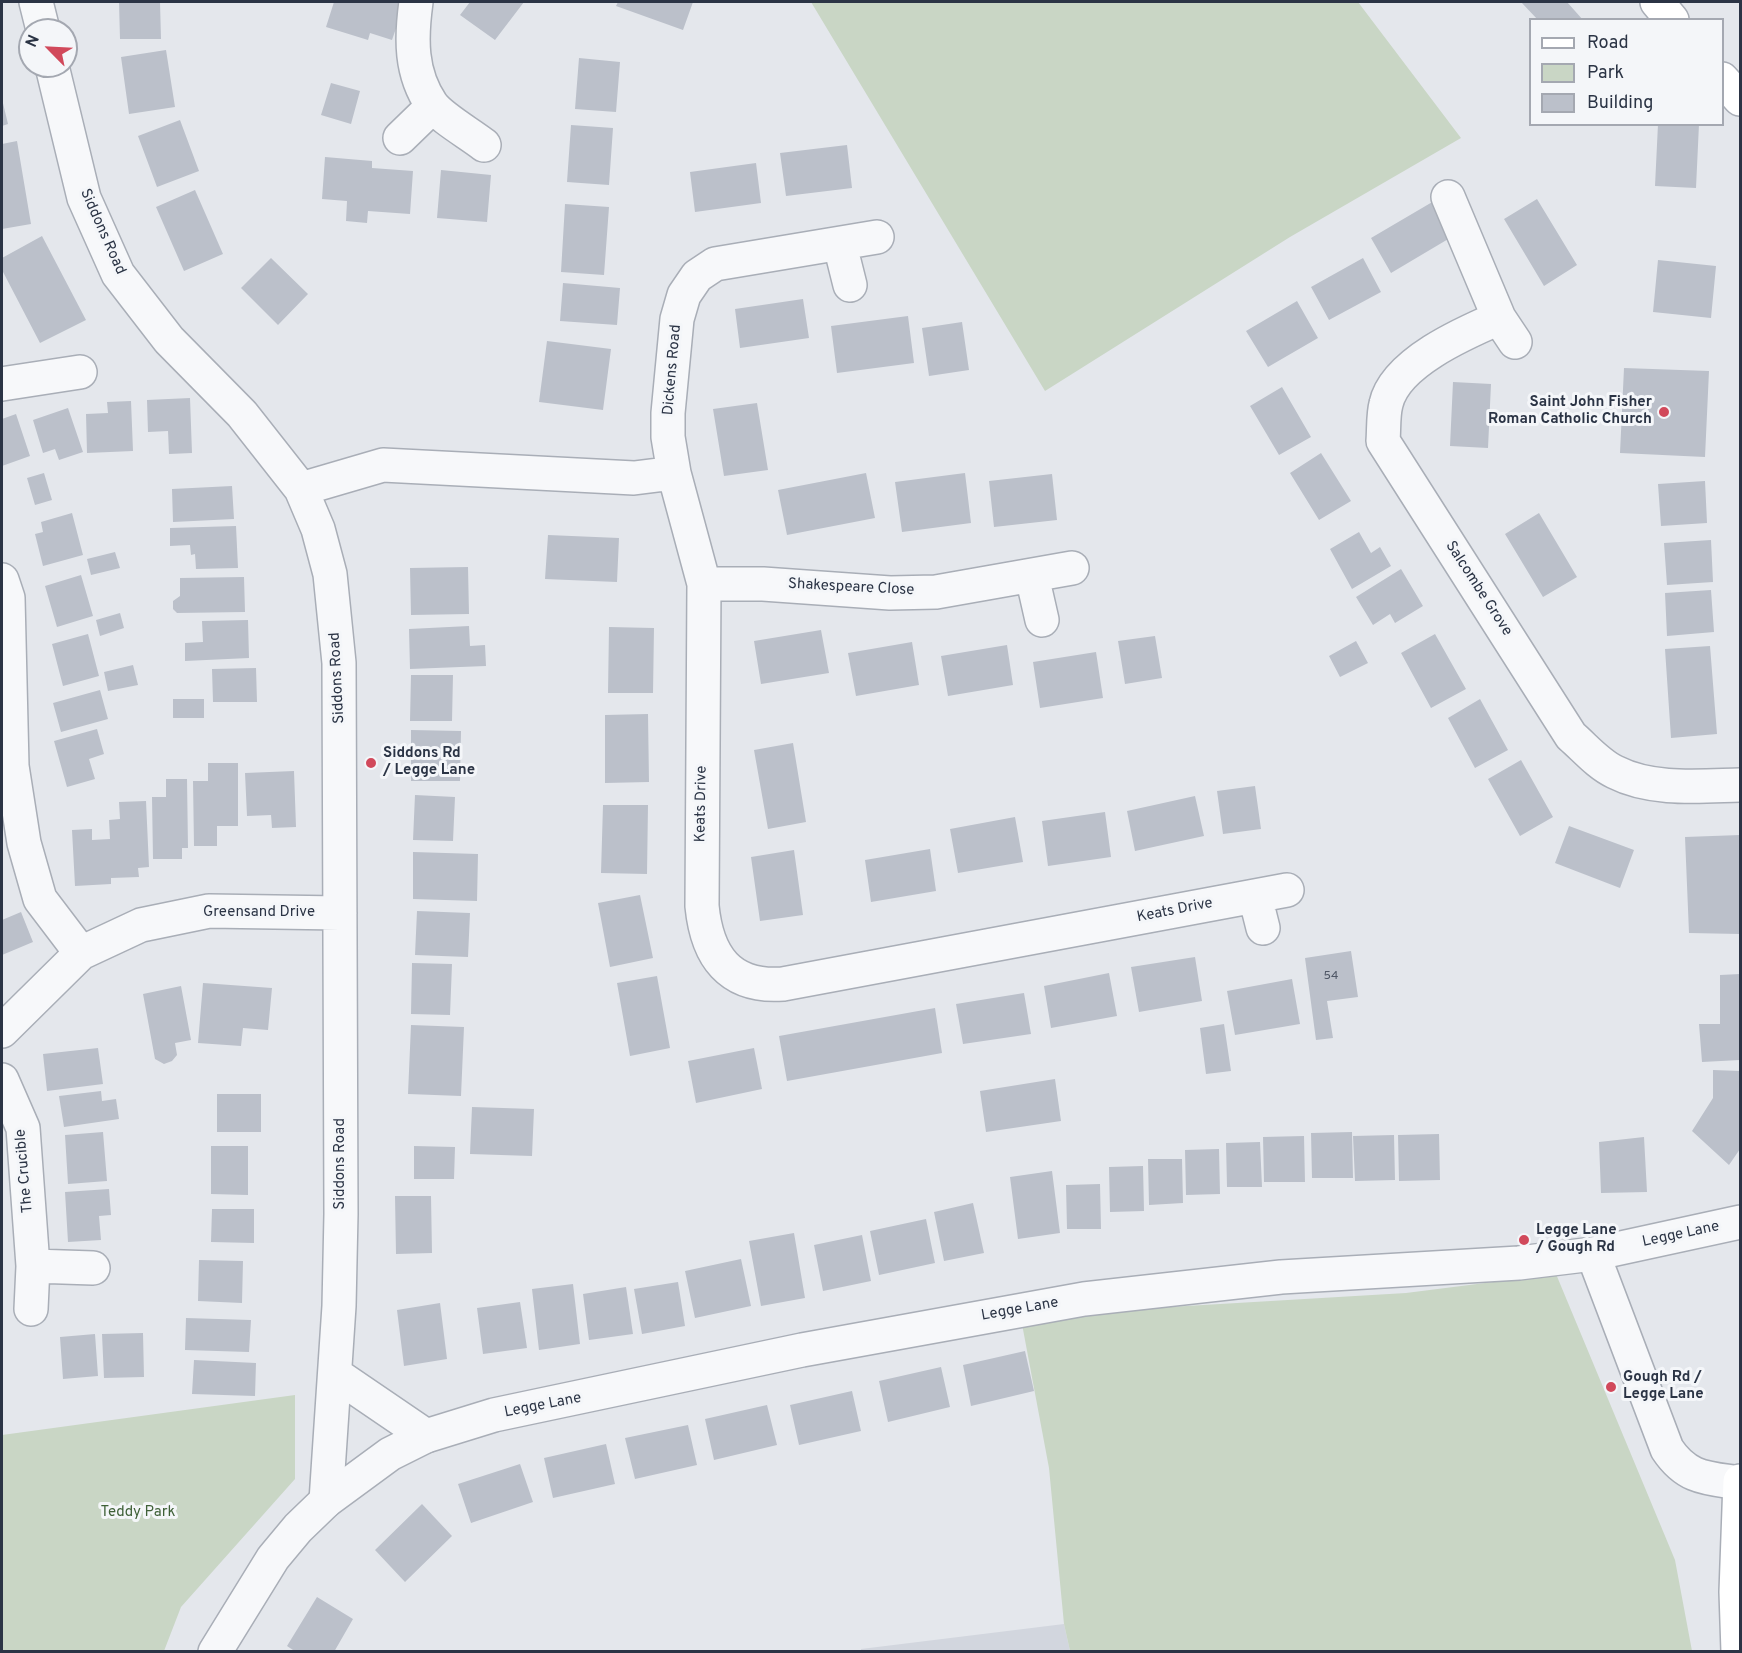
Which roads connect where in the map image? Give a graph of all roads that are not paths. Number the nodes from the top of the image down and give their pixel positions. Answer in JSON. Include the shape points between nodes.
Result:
{"nodes":[{"id":1,"x":36,"y":2,"type":"edge"},
{"id":2,"x":416,"y":2,"type":"edge"},
{"id":3,"x":40,"y":18,"type":"edge"},
{"id":4,"x":55,"y":78,"type":"edge"},
{"id":5,"x":1724,"y":81,"type":"edge"},
{"id":6,"x":1740,"y":99,"type":"edge"},
{"id":7,"x":433,"y":106,"type":"junction"},
{"id":8,"x":400,"y":138,"type":"dead end"},
{"id":9,"x":484,"y":145,"type":"dead end"},
{"id":10,"x":1448,"y":197,"type":"dead end"},
{"id":11,"x":877,"y":237,"type":"dead end"},
{"id":12,"x":840,"y":245,"type":"junction"},
{"id":13,"x":850,"y":285,"type":"dead end"},
{"id":14,"x":80,"y":372,"type":"dead end"},
{"id":15,"x":2,"y":384,"type":"edge"},
{"id":16,"x":674,"y":473,"type":"junction"},
{"id":17,"x":301,"y":489,"type":"junction"},
{"id":18,"x":1072,"y":568,"type":"dead end"},
{"id":19,"x":1032,"y":576,"type":"junction"},
{"id":20,"x":2,"y":580,"type":"edge"},
{"id":21,"x":704,"y":585,"type":"junction"},
{"id":22,"x":1042,"y":620,"type":"dead end"},
{"id":23,"x":6,"y":679,"type":"edge"},
{"id":24,"x":1740,"y":785,"type":"edge"},
{"id":25,"x":340,"y":913,"type":"junction"},
{"id":26,"x":1263,"y":928,"type":"dead end"},
{"id":27,"x":81,"y":953,"type":"junction"},
{"id":28,"x":2,"y":1031,"type":"edge"},
{"id":29,"x":2,"y":1080,"type":"edge"},
{"id":30,"x":1740,"y":1222,"type":"edge"},
{"id":31,"x":1593,"y":1254,"type":"junction"},
{"id":32,"x":33,"y":1266,"type":"junction"},
{"id":33,"x":93,"y":1268,"type":"dead end"},
{"id":34,"x":31,"y":1309,"type":"dead end"},
{"id":35,"x":335,"y":1374,"type":"junction"},
{"id":36,"x":426,"y":1436,"type":"junction"},
{"id":37,"x":1740,"y":1482,"type":"edge"},
{"id":38,"x":326,"y":1501,"type":"junction"},
{"id":39,"x":215,"y":1652,"type":"edge"},
{"id":40,"x":1738,"y":1652,"type":"edge"}],
"edges":[{"from":1,"to":3,"type":"street"},
{"from":2,"to":7,"type":"street","via":[[412,38],[416,73]]},
{"from":4,"to":17,"type":"street","name":"Siddons Road","via":[[84,198],[118,274],[169,340],[242,414]]},
{"from":5,"to":6,"type":"main road"},
{"from":7,"to":8,"type":"street"},
{"from":7,"to":9,"type":"street"},
{"from":10,"to":24,"type":"street","name":"Salcombe Grove","via":[[1507,330],[1447,341],[1405,372],[1386,402],[1383,441],[1571,736],[1614,772],[1638,780],[1699,786]]},
{"from":11,"to":12,"type":"street","name":"Dickens Road"},
{"from":12,"to":13,"type":"street"},
{"from":12,"to":16,"type":"street","name":"Dickens Road","via":[[715,264],[697,276],[684,295],[674,342],[668,437]]},
{"from":14,"to":15,"type":"street"},
{"from":16,"to":17,"type":"street","via":[[634,478],[383,465]]},
{"from":16,"to":21,"type":"street","name":"Keats Drive"},
{"from":17,"to":25,"type":"street","name":"Siddons Road","via":[[318,529],[330,574],[339,663]]},
{"from":18,"to":19,"type":"street","name":"Shakespeare Close"},
{"from":19,"to":21,"type":"street","name":"Shakespeare Close","via":[[936,592]]},
{"from":19,"to":22,"type":"street"},
{"from":20,"to":23,"type":"street","via":[[8,598]]},
{"from":21,"to":26,"type":"street","name":"Keats Drive","via":[[702,906],[711,945],[720,962],[733,974],[748,982],[783,984],[1271,893]]},
{"from":23,"to":27,"type":"street","via":[[12,766],[24,843],[40,899]]},
{"from":25,"to":27,"type":"street","name":"Greensand Drive","via":[[209,910],[141,925]]},
{"from":25,"to":35,"type":"street","name":"Siddons Road","via":[[341,1214]]},
{"from":27,"to":28,"type":"street","name":"Greensand Drive"},
{"from":29,"to":32,"type":"street","name":"The Crucible","via":[[22,1128]]},
{"from":30,"to":31,"type":"street","name":"Legge Lane"},
{"from":31,"to":36,"type":"street","name":"Legge Lane","via":[[1519,1263],[1281,1277],[1084,1299],[802,1350],[494,1415]]},
{"from":31,"to":37,"type":"street","via":[[1672,1456],[1689,1472]]},
{"from":32,"to":33,"type":"street"},
{"from":32,"to":34,"type":"street","name":"The Crucible"},
{"from":35,"to":36,"type":"street"},
{"from":35,"to":38,"type":"street","name":"Siddons Road"},
{"from":36,"to":38,"type":"street","name":"Legge Lane","via":[[390,1454]]},
{"from":37,"to":40,"type":"main road"},
{"from":38,"to":39,"type":"street","via":[[273,1558]]}]}
